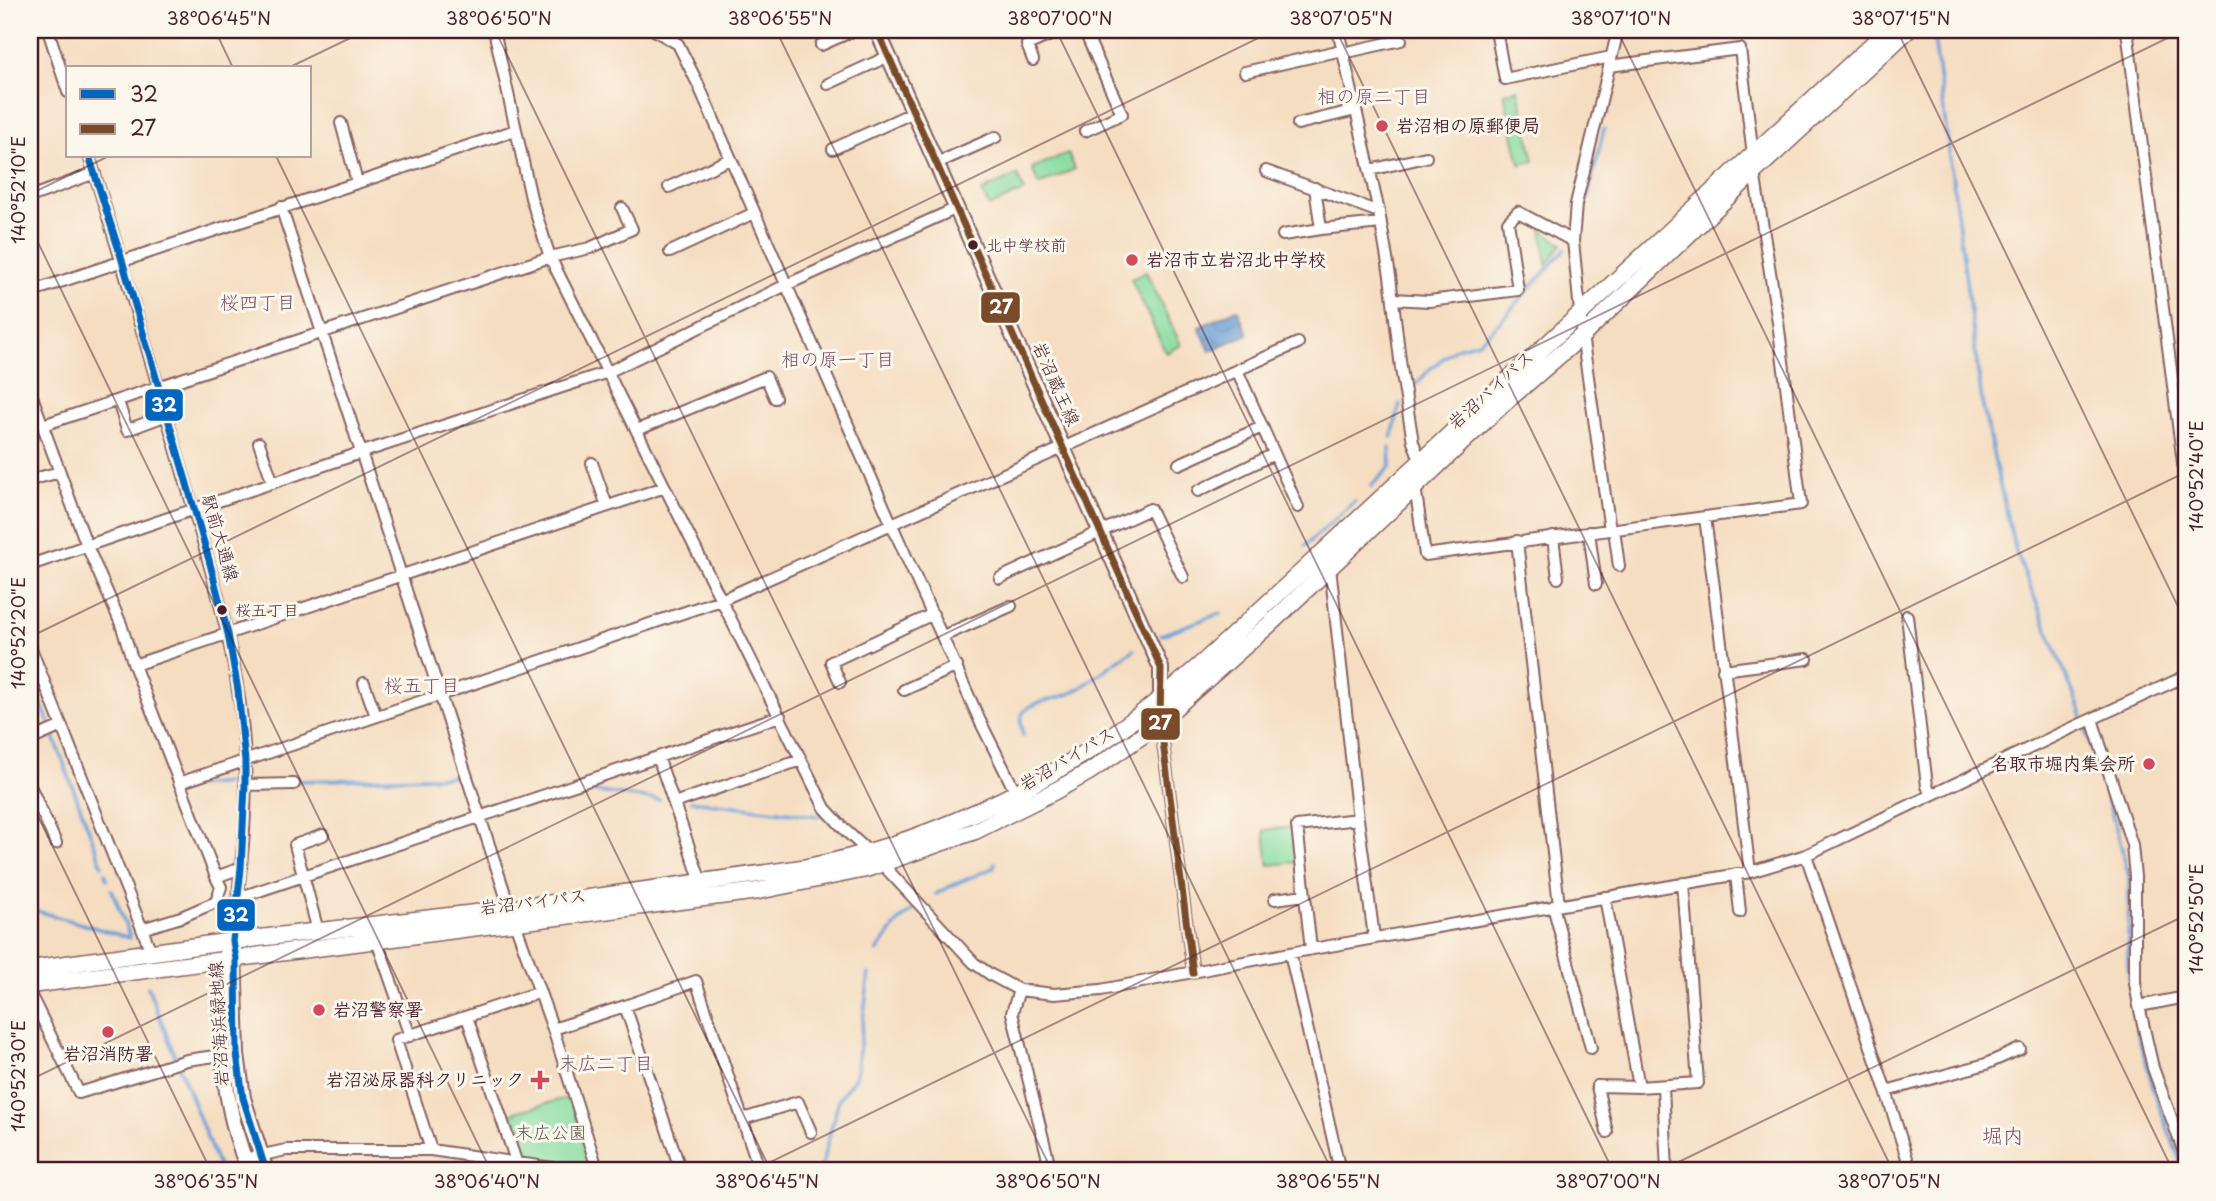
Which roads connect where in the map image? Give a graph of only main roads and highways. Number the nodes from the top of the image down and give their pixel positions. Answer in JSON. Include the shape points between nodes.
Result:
{"nodes":[{"id":1,"x":877,"y":30,"type":"edge"},
{"id":2,"x":1888,"y":30,"type":"edge"},
{"id":3,"x":1909,"y":30,"type":"edge"},
{"id":4,"x":1161,"y":698,"type":"junction"},
{"id":5,"x":1160,"y":720,"type":"junction"},
{"id":6,"x":513,"y":916,"type":"junction"},
{"id":7,"x":233,"y":941,"type":"junction"},
{"id":8,"x":230,"y":960,"type":"junction"},
{"id":9,"x":30,"y":969,"type":"edge"},
{"id":10,"x":30,"y":985,"type":"edge"},
{"id":11,"x":264,"y":1165,"type":"edge"},
{"id":12,"x":247,"y":1167,"type":"edge"}],
"edges":[{"from":1,"to":4,"type":"main road","name":"岩沼蔵王線","via":[[1161,668]]},
{"from":2,"to":4,"type":"highway","name":"岩沼バイパス"},
{"from":3,"to":5,"type":"highway","name":"岩沼バイパス","via":[[1272,622]]},
{"from":4,"to":5,"type":"main road","name":"岩沼蔵王線"},
{"from":4,"to":6,"type":"highway","name":"岩沼バイパス","via":[[1075,760],[1016,793],[868,852],[802,869]]},
{"from":5,"to":6,"type":"highway","name":"岩沼バイパス","via":[[1089,772],[1012,814],[883,864],[758,891]]},
{"from":6,"to":7,"type":"highway","name":"岩沼バイパス"},
{"from":6,"to":8,"type":"highway","name":"岩沼バイパス","via":[[377,941]]},
{"from":7,"to":8,"type":"main road","name":"岩沼海浜緑地線"},
{"from":7,"to":9,"type":"highway","name":"岩沼バイパス"},
{"from":8,"to":10,"type":"highway","name":"岩沼バイパス"},
{"from":8,"to":11,"type":"main road","name":"岩沼海浜緑地線","via":[[243,1098]]},
{"from":8,"to":12,"type":"main road","name":"岩沼海浜緑地線","via":[[221,991],[222,1055],[226,1097]]}]}
